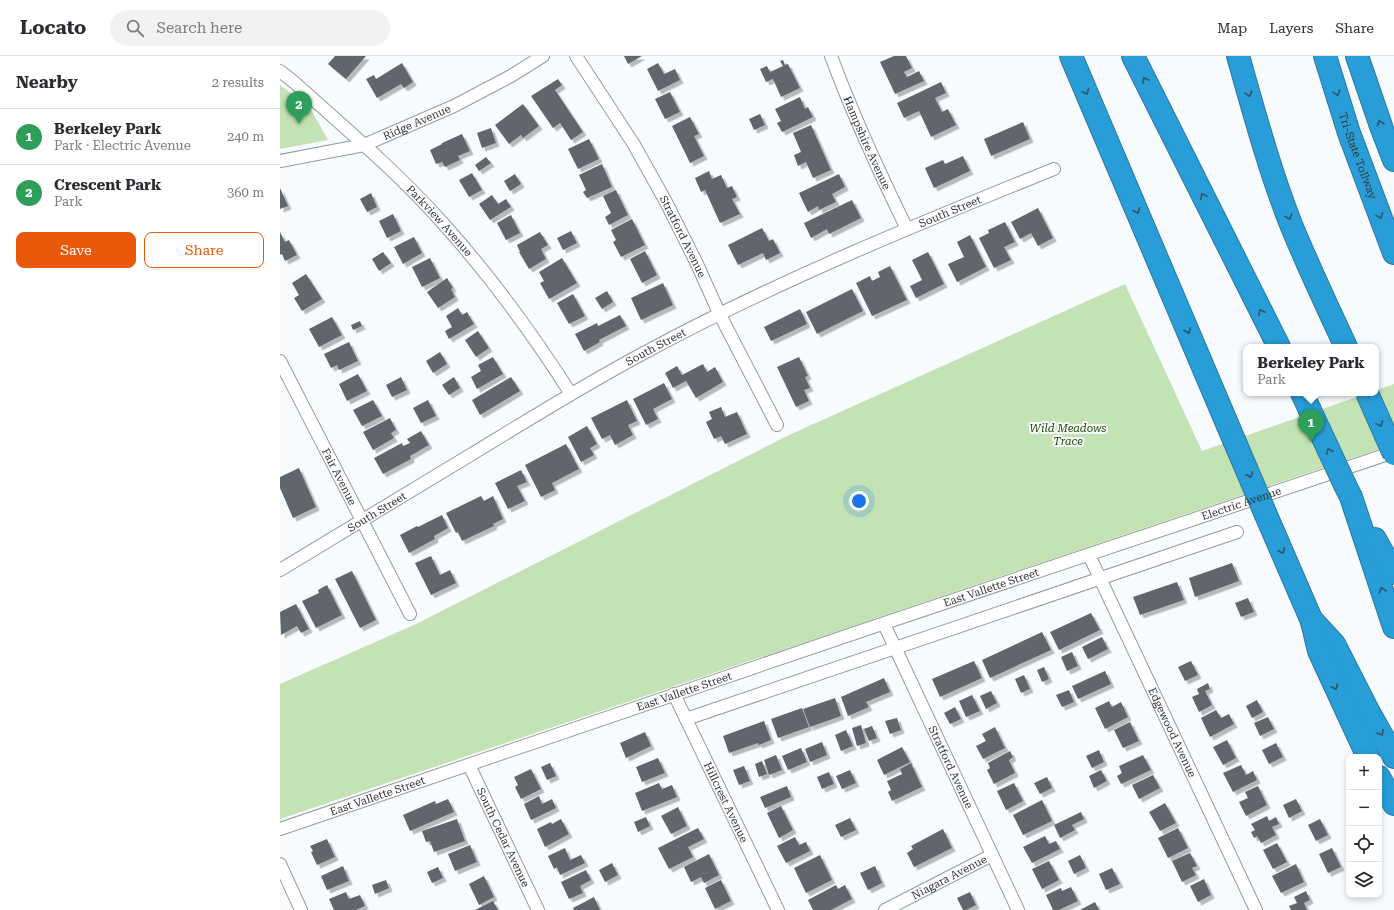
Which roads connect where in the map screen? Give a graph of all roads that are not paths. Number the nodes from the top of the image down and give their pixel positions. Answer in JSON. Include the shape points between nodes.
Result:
{"nodes":[{"id":1,"x":543,"y":56,"type":"edge"},
{"id":2,"x":576,"y":56,"type":"edge"},
{"id":3,"x":831,"y":56,"type":"edge"},
{"id":4,"x":1071,"y":56,"type":"edge"},
{"id":5,"x":1133,"y":56,"type":"edge"},
{"id":6,"x":1238,"y":56,"type":"edge"},
{"id":7,"x":1325,"y":56,"type":"edge"},
{"id":8,"x":1357,"y":56,"type":"edge"},
{"id":9,"x":280,"y":71,"type":"edge"},
{"id":10,"x":364,"y":145,"type":"junction"},
{"id":11,"x":1394,"y":160,"type":"edge"},
{"id":12,"x":280,"y":161,"type":"edge"},
{"id":13,"x":1054,"y":169,"type":"dead end"},
{"id":14,"x":907,"y":229,"type":"junction"},
{"id":15,"x":1394,"y":253,"type":"edge"},
{"id":16,"x":720,"y":315,"type":"junction"},
{"id":17,"x":1277,"y":344,"type":"edge"},
{"id":18,"x":1345,"y":344,"type":"edge"},
{"id":19,"x":281,"y":366,"type":"edge"},
{"id":20,"x":571,"y":394,"type":"junction"},
{"id":21,"x":1368,"y":396,"type":"edge"},
{"id":22,"x":1306,"y":401,"type":"edge"},
{"id":23,"x":777,"y":425,"type":"dead end"},
{"id":24,"x":1394,"y":453,"type":"edge"},
{"id":25,"x":1349,"y":492,"type":"junction"},
{"id":26,"x":362,"y":521,"type":"junction"},
{"id":27,"x":1237,"y":532,"type":"dead end"},
{"id":28,"x":1089,"y":555,"type":"junction"},
{"id":29,"x":280,"y":570,"type":"edge"},
{"id":30,"x":1394,"y":572,"type":"edge"},
{"id":31,"x":1100,"y":578,"type":"junction"},
{"id":32,"x":410,"y":614,"type":"dead end"},
{"id":33,"x":1311,"y":619,"type":"junction"},
{"id":34,"x":884,"y":624,"type":"junction"},
{"id":35,"x":1394,"y":627,"type":"edge"},
{"id":36,"x":895,"y":648,"type":"junction"},
{"id":37,"x":674,"y":694,"type":"junction"},
{"id":38,"x":686,"y":719,"type":"junction"},
{"id":39,"x":1367,"y":754,"type":"edge"},
{"id":40,"x":1394,"y":757,"type":"edge"},
{"id":41,"x":469,"y":765,"type":"junction"},
{"id":42,"x":1382,"y":782,"type":"edge"},
{"id":43,"x":1394,"y":804,"type":"edge"},
{"id":44,"x":280,"y":829,"type":"edge"},
{"id":45,"x":992,"y":855,"type":"junction"},
{"id":46,"x":280,"y":864,"type":"edge"},
{"id":47,"x":301,"y":910,"type":"edge"},
{"id":48,"x":538,"y":910,"type":"edge"},
{"id":49,"x":778,"y":910,"type":"edge"},
{"id":50,"x":885,"y":910,"type":"edge"},
{"id":51,"x":1018,"y":910,"type":"edge"},
{"id":52,"x":1256,"y":910,"type":"edge"}],
"edges":[{"from":1,"to":10,"type":"street","name":"Ridge Avenue","via":[[454,106]]},
{"from":2,"to":16,"type":"street","name":"Stratford Avenue","via":[[633,144],[662,195]]},
{"from":3,"to":14,"type":"street","name":"Hampshire Avenue","via":[[878,172]]},
{"from":4,"to":33,"type":"highway","one_way":true,"bridge":true},
{"from":17,"to":5,"type":"highway","one_way":true},
{"from":6,"to":18,"type":"highway","one_way":true,"via":[[1290,222]]},
{"from":7,"to":15,"type":"highway","name":"Tri-State Tollway","one_way":true},
{"from":11,"to":8,"type":"highway","one_way":true},
{"from":9,"to":10,"type":"street","name":"Parkview Avenue"},
{"from":10,"to":12,"type":"street","name":"Ridge Avenue"},
{"from":10,"to":20,"type":"street","name":"Parkview Avenue","via":[[400,178],[478,263],[513,308]]},
{"from":13,"to":14,"type":"street","name":"South Street"},
{"from":14,"to":16,"type":"street","name":"South Street"},
{"from":16,"to":20,"type":"street","name":"South Street"},
{"from":16,"to":23,"type":"street","name":"Stratford Avenue"},
{"from":19,"to":26,"type":"street","name":"Fair Avenue"},
{"from":20,"to":26,"type":"street","name":"South Street"},
{"from":21,"to":24,"type":"highway","one_way":true,"bridge":true},
{"from":25,"to":22,"type":"highway","one_way":true,"bridge":true},
{"from":24,"to":28,"type":"street","name":"Electric Avenue"},
{"from":25,"to":30,"type":"highway"},
{"from":35,"to":25,"type":"highway","one_way":true},
{"from":26,"to":29,"type":"street","name":"South Street"},
{"from":26,"to":32,"type":"street","name":"Fair Avenue"},
{"from":27,"to":31,"type":"street"},
{"from":28,"to":31,"type":"street","name":"Edgewood Avenue"},
{"from":28,"to":34,"type":"street","name":"East Vallette Street"},
{"from":31,"to":36,"type":"street"},
{"from":31,"to":52,"type":"street","name":"Edgewood Avenue"},
{"from":33,"to":39,"type":"highway","one_way":true,"via":[[1319,651]]},
{"from":33,"to":40,"type":"highway","one_way":true,"via":[[1334,644]]},
{"from":34,"to":36,"type":"street","name":"Stratford Avenue"},
{"from":34,"to":37,"type":"street","name":"East Vallette Street"},
{"from":36,"to":38,"type":"street"},
{"from":36,"to":45,"type":"street","name":"Stratford Avenue"},
{"from":37,"to":38,"type":"street","name":"Hillcrest Avenue"},
{"from":37,"to":41,"type":"street","name":"East Vallette Street"},
{"from":38,"to":49,"type":"street","name":"Hillcrest Avenue"},
{"from":41,"to":44,"type":"street","name":"East Vallette Street"},
{"from":41,"to":48,"type":"street","name":"South Cedar Avenue"},
{"from":42,"to":43,"type":"highway"},
{"from":45,"to":50,"type":"street","name":"Niagara Avenue"},
{"from":45,"to":51,"type":"street","name":"Stratford Avenue"},
{"from":46,"to":47,"type":"street"}]}
